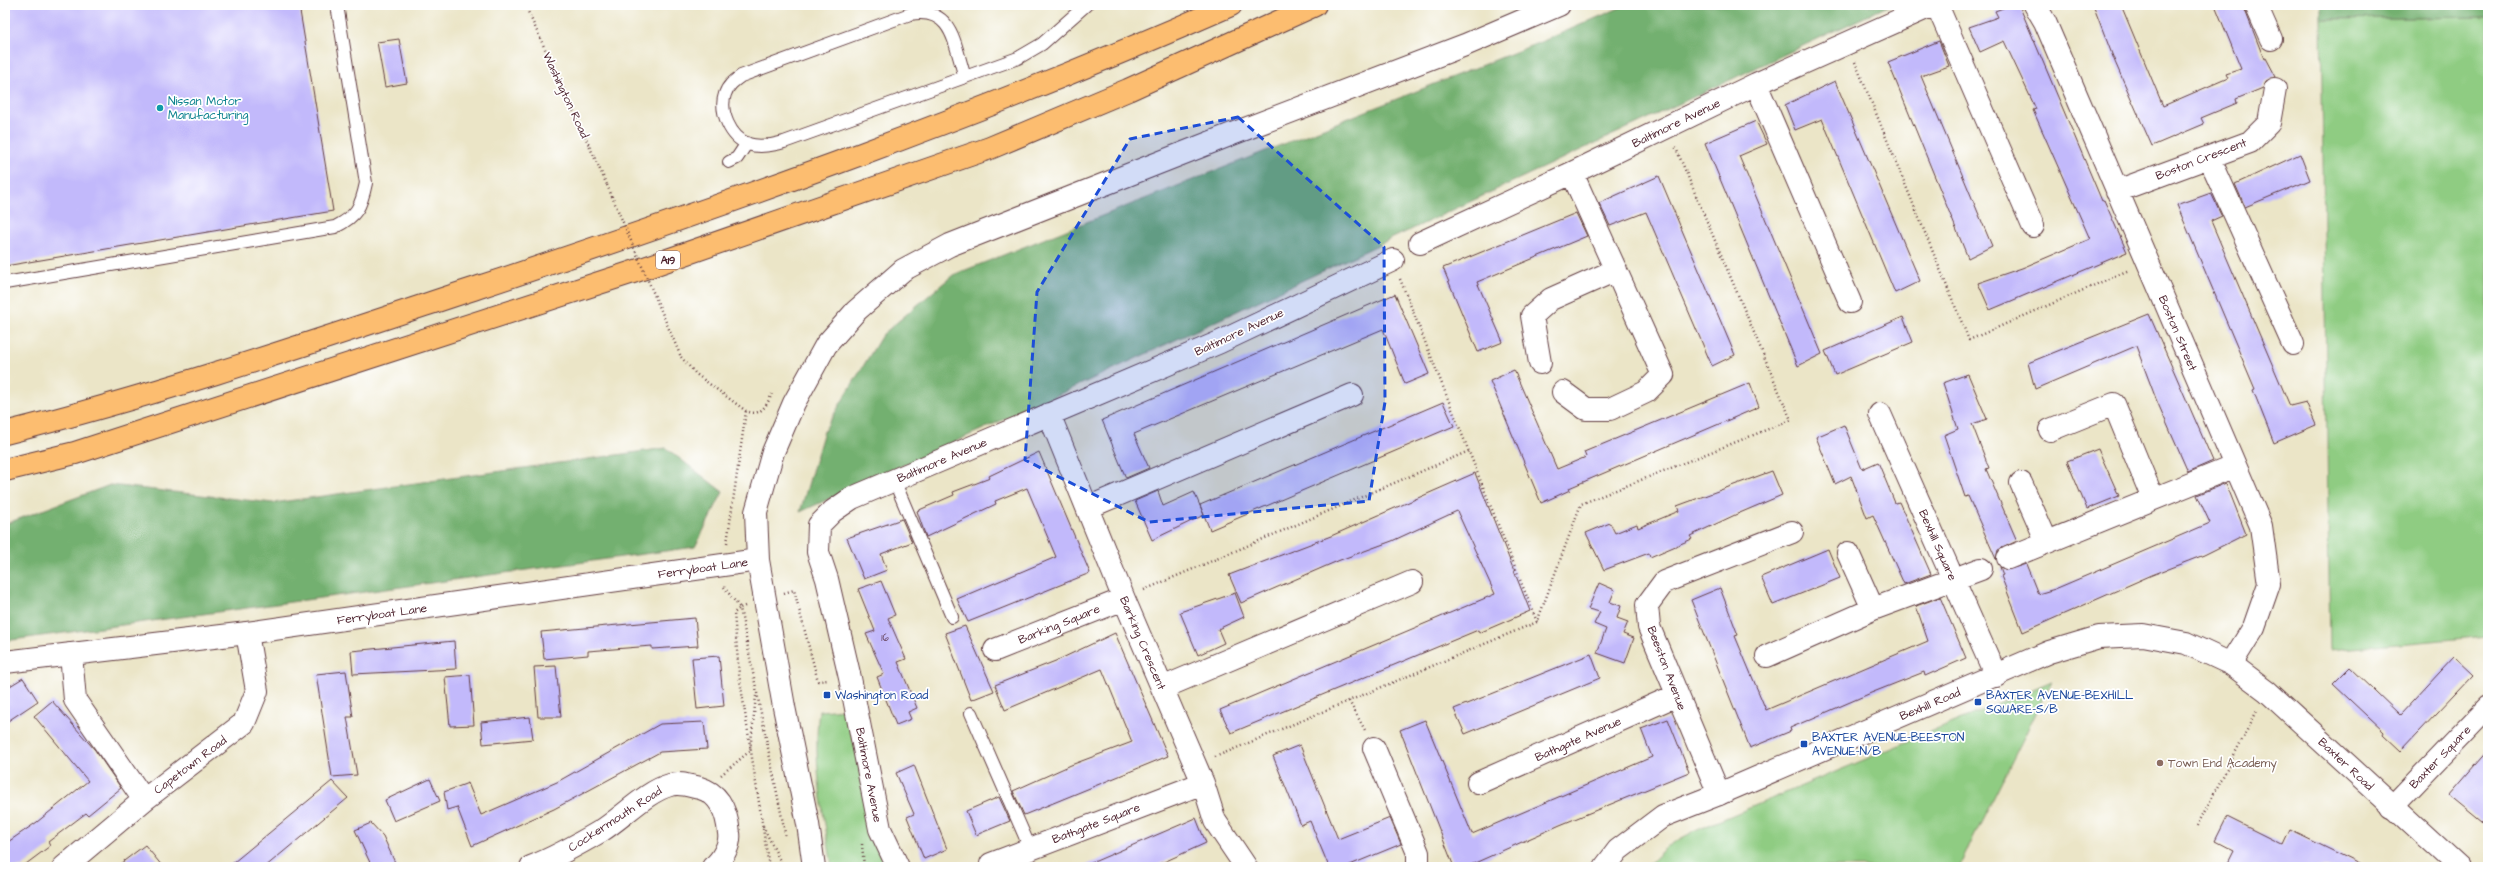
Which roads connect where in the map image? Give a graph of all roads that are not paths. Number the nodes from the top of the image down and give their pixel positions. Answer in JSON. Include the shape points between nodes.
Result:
{"nodes":[{"id":1,"x":336,"y":5,"type":"edge"},
{"id":2,"x":1086,"y":5,"type":"edge"},
{"id":3,"x":1231,"y":5,"type":"edge"},
{"id":4,"x":1315,"y":5,"type":"edge"},
{"id":5,"x":1559,"y":5,"type":"edge"},
{"id":6,"x":1933,"y":5,"type":"edge"},
{"id":7,"x":1937,"y":5,"type":"edge"},
{"id":8,"x":2036,"y":5,"type":"edge"},
{"id":9,"x":2256,"y":5,"type":"edge"},
{"id":10,"x":2271,"y":39,"type":"dead end"},
{"id":11,"x":966,"y":77,"type":"junction"},
{"id":12,"x":1756,"y":84,"type":"junction"},
{"id":13,"x":2275,"y":89,"type":"dead end"},
{"id":14,"x":747,"y":144,"type":"junction"},
{"id":15,"x":2209,"y":157,"type":"junction"},
{"id":16,"x":729,"y":162,"type":"dead end"},
{"id":17,"x":1572,"y":173,"type":"junction"},
{"id":18,"x":2117,"y":191,"type":"junction"},
{"id":19,"x":2033,"y":226,"type":"dead end"},
{"id":20,"x":1420,"y":243,"type":"dead end"},
{"id":21,"x":1393,"y":260,"type":"road end"},
{"id":22,"x":1616,"y":270,"type":"junction"},
{"id":23,"x":5,"y":283,"type":"edge"},
{"id":24,"x":1850,"y":302,"type":"dead end"},
{"id":25,"x":2293,"y":344,"type":"dead end"},
{"id":26,"x":1540,"y":363,"type":"dead end"},
{"id":27,"x":1562,"y":392,"type":"dead end"},
{"id":28,"x":1352,"y":395,"type":"dead end"},
{"id":29,"x":1049,"y":414,"type":"junction"},
{"id":30,"x":1880,"y":414,"type":"dead end"},
{"id":31,"x":2050,"y":430,"type":"dead end"},
{"id":32,"x":5,"y":433,"type":"edge"},
{"id":33,"x":2235,"y":466,"type":"junction"},
{"id":34,"x":5,"y":470,"type":"edge"},
{"id":35,"x":894,"y":480,"type":"junction"},
{"id":36,"x":2021,"y":483,"type":"dead end"},
{"id":37,"x":2153,"y":499,"type":"junction"},
{"id":38,"x":1087,"y":508,"type":"junction"},
{"id":39,"x":1792,"y":532,"type":"dead end"},
{"id":40,"x":2047,"y":542,"type":"junction"},
{"id":41,"x":1848,"y":553,"type":"dead end"},
{"id":42,"x":2008,"y":558,"type":"dead end"},
{"id":43,"x":758,"y":560,"type":"junction"},
{"id":44,"x":1981,"y":569,"type":"dead end"},
{"id":45,"x":1953,"y":579,"type":"junction"},
{"id":46,"x":1412,"y":582,"type":"dead end"},
{"id":47,"x":1124,"y":599,"type":"junction"},
{"id":48,"x":1873,"y":609,"type":"junction"},
{"id":49,"x":952,"y":616,"type":"dead end"},
{"id":50,"x":247,"y":633,"type":"junction"},
{"id":51,"x":995,"y":650,"type":"dead end"},
{"id":52,"x":71,"y":654,"type":"junction"},
{"id":53,"x":1767,"y":656,"type":"dead end"},
{"id":54,"x":5,"y":662,"type":"edge"},
{"id":55,"x":2231,"y":664,"type":"junction"},
{"id":56,"x":1996,"y":676,"type":"junction"},
{"id":57,"x":1162,"y":688,"type":"junction"},
{"id":58,"x":1677,"y":695,"type":"junction"},
{"id":59,"x":2488,"y":707,"type":"edge"},
{"id":60,"x":971,"y":713,"type":"dead end"},
{"id":61,"x":1374,"y":748,"type":"road end"},
{"id":62,"x":1198,"y":774,"type":"junction"},
{"id":63,"x":1478,"y":783,"type":"dead end"},
{"id":64,"x":1719,"y":794,"type":"junction"},
{"id":65,"x":144,"y":800,"type":"junction"},
{"id":66,"x":2392,"y":807,"type":"junction"},
{"id":67,"x":1030,"y":848,"type":"junction"},
{"id":68,"x":991,"y":864,"type":"dead end"},
{"id":69,"x":1243,"y":866,"type":"edge"},
{"id":70,"x":64,"y":867,"type":"edge"},
{"id":71,"x":531,"y":867,"type":"edge"},
{"id":72,"x":712,"y":867,"type":"edge"},
{"id":73,"x":814,"y":867,"type":"edge"},
{"id":74,"x":898,"y":867,"type":"edge"},
{"id":75,"x":1418,"y":867,"type":"edge"},
{"id":76,"x":1605,"y":867,"type":"edge"},
{"id":77,"x":2459,"y":867,"type":"edge"}],
"edges":[{"from":1,"to":23,"type":"lane","via":[[366,183],[362,204],[351,219],[335,227]]},
{"from":2,"to":11,"type":"lane","via":[[1042,44],[1018,58]]},
{"from":3,"to":32,"type":"highway","via":[[1062,77],[921,132],[625,238],[309,343],[67,417]]},
{"from":4,"to":34,"type":"highway","number":"A19","via":[[1128,90],[990,148],[636,272],[75,453]]},
{"from":5,"to":43,"type":"street","via":[[1466,45],[950,244],[903,270],[856,311],[826,345],[794,403],[773,452],[756,512]]},
{"from":6,"to":12,"type":"street","name":"Baltimore Avenue"},
{"from":7,"to":19,"type":"street"},
{"from":8,"to":18,"type":"street","name":"Boston Street"},
{"from":9,"to":10,"type":"street"},
{"from":11,"to":14,"type":"lane","via":[[784,142],[770,145]]},
{"from":11,"to":14,"type":"lane","via":[[948,26],[941,18],[933,13],[910,14],[742,76],[730,84],[723,103],[724,116],[738,138]]},
{"from":12,"to":17,"type":"street","name":"Baltimore Avenue"},
{"from":12,"to":24,"type":"street"},
{"from":13,"to":15,"type":"street","name":"Boston Crescent","via":[[2269,123],[2250,142]]},
{"from":14,"to":16,"type":"lane","via":[[737,158]]},
{"from":15,"to":18,"type":"street","name":"Boston Crescent"},
{"from":15,"to":25,"type":"street"},
{"from":17,"to":20,"type":"street","name":"Baltimore Avenue"},
{"from":17,"to":22,"type":"street"},
{"from":18,"to":33,"type":"street","name":"Boston Street"},
{"from":21,"to":29,"type":"street","name":"Baltimore Avenue","via":[[1220,342]]},
{"from":22,"to":26,"type":"street","via":[[1551,299],[1532,316]]},
{"from":22,"to":27,"type":"street","via":[[1663,375],[1646,392],[1610,409],[1586,409]]},
{"from":28,"to":38,"type":"street"},
{"from":29,"to":35,"type":"street","name":"Baltimore Avenue"},
{"from":29,"to":38,"type":"street","name":"Barking Crescent"},
{"from":30,"to":45,"type":"street","name":"Bexhill Square"},
{"from":31,"to":37,"type":"street","via":[[2114,404]]},
{"from":33,"to":37,"type":"street"},
{"from":33,"to":55,"type":"street","name":"Boston Street","via":[[2260,526],[2269,584],[2254,626]]},
{"from":35,"to":49,"type":"lane"},
{"from":35,"to":74,"type":"street","name":"Baltimore Avenue","via":[[852,498],[833,511],[819,526],[818,552],[828,579],[880,829]]},
{"from":36,"to":40,"type":"street"},
{"from":37,"to":40,"type":"street"},
{"from":38,"to":47,"type":"street","name":"Barking Crescent"},
{"from":39,"to":58,"type":"street","name":"Beeston Avenue","via":[[1664,582],[1647,605],[1649,626]]},
{"from":40,"to":42,"type":"street"},
{"from":41,"to":48,"type":"street"},
{"from":43,"to":50,"type":"street","name":"Ferryboat Lane"},
{"from":43,"to":73,"type":"street"},
{"from":44,"to":45,"type":"street"},
{"from":45,"to":48,"type":"street"},
{"from":45,"to":56,"type":"street","name":"Bexhill Square"},
{"from":46,"to":57,"type":"street"},
{"from":47,"to":51,"type":"street","name":"Barking Square"},
{"from":47,"to":57,"type":"street","name":"Barking Crescent"},
{"from":48,"to":53,"type":"street"},
{"from":50,"to":52,"type":"street","name":"Ferryboat Lane"},
{"from":50,"to":65,"type":"street","name":"Capetown Road","via":[[257,691],[244,723]]},
{"from":52,"to":54,"type":"street","name":"Ferryboat Lane"},
{"from":52,"to":65,"type":"street","via":[[75,700]]},
{"from":55,"to":56,"type":"street","name":"Bexhill Road","via":[[2186,643],[2143,635],[2106,637],[2049,652]]},
{"from":55,"to":66,"type":"street","name":"Baxter Road","via":[[2267,691]]},
{"from":56,"to":64,"type":"street","name":"Bexhill Road"},
{"from":57,"to":62,"type":"street","name":"Barking Crescent"},
{"from":58,"to":63,"type":"street","name":"Bathgate Avenue"},
{"from":58,"to":64,"type":"street","name":"Beeston Avenue"},
{"from":59,"to":66,"type":"street","name":"Baxter Square"},
{"from":60,"to":67,"type":"lane"},
{"from":61,"to":75,"type":"street","via":[[1418,853]]},
{"from":62,"to":67,"type":"street","name":"Bathgate Square"},
{"from":62,"to":69,"type":"street","name":"Barking Crescent","via":[[1216,821]]},
{"from":64,"to":76,"type":"street","name":"Bexhill Road","via":[[1663,816],[1618,850]]},
{"from":65,"to":70,"type":"street","name":"Capetown Road"},
{"from":66,"to":77,"type":"street","name":"Baxter Road"},
{"from":67,"to":68,"type":"street","name":"Bathgate Square"},
{"from":71,"to":72,"type":"street","name":"Cockermouth Road","via":[[551,859],[603,830],[663,788],[683,784],[704,789],[718,799],[727,816],[730,836],[721,861]]}]}
